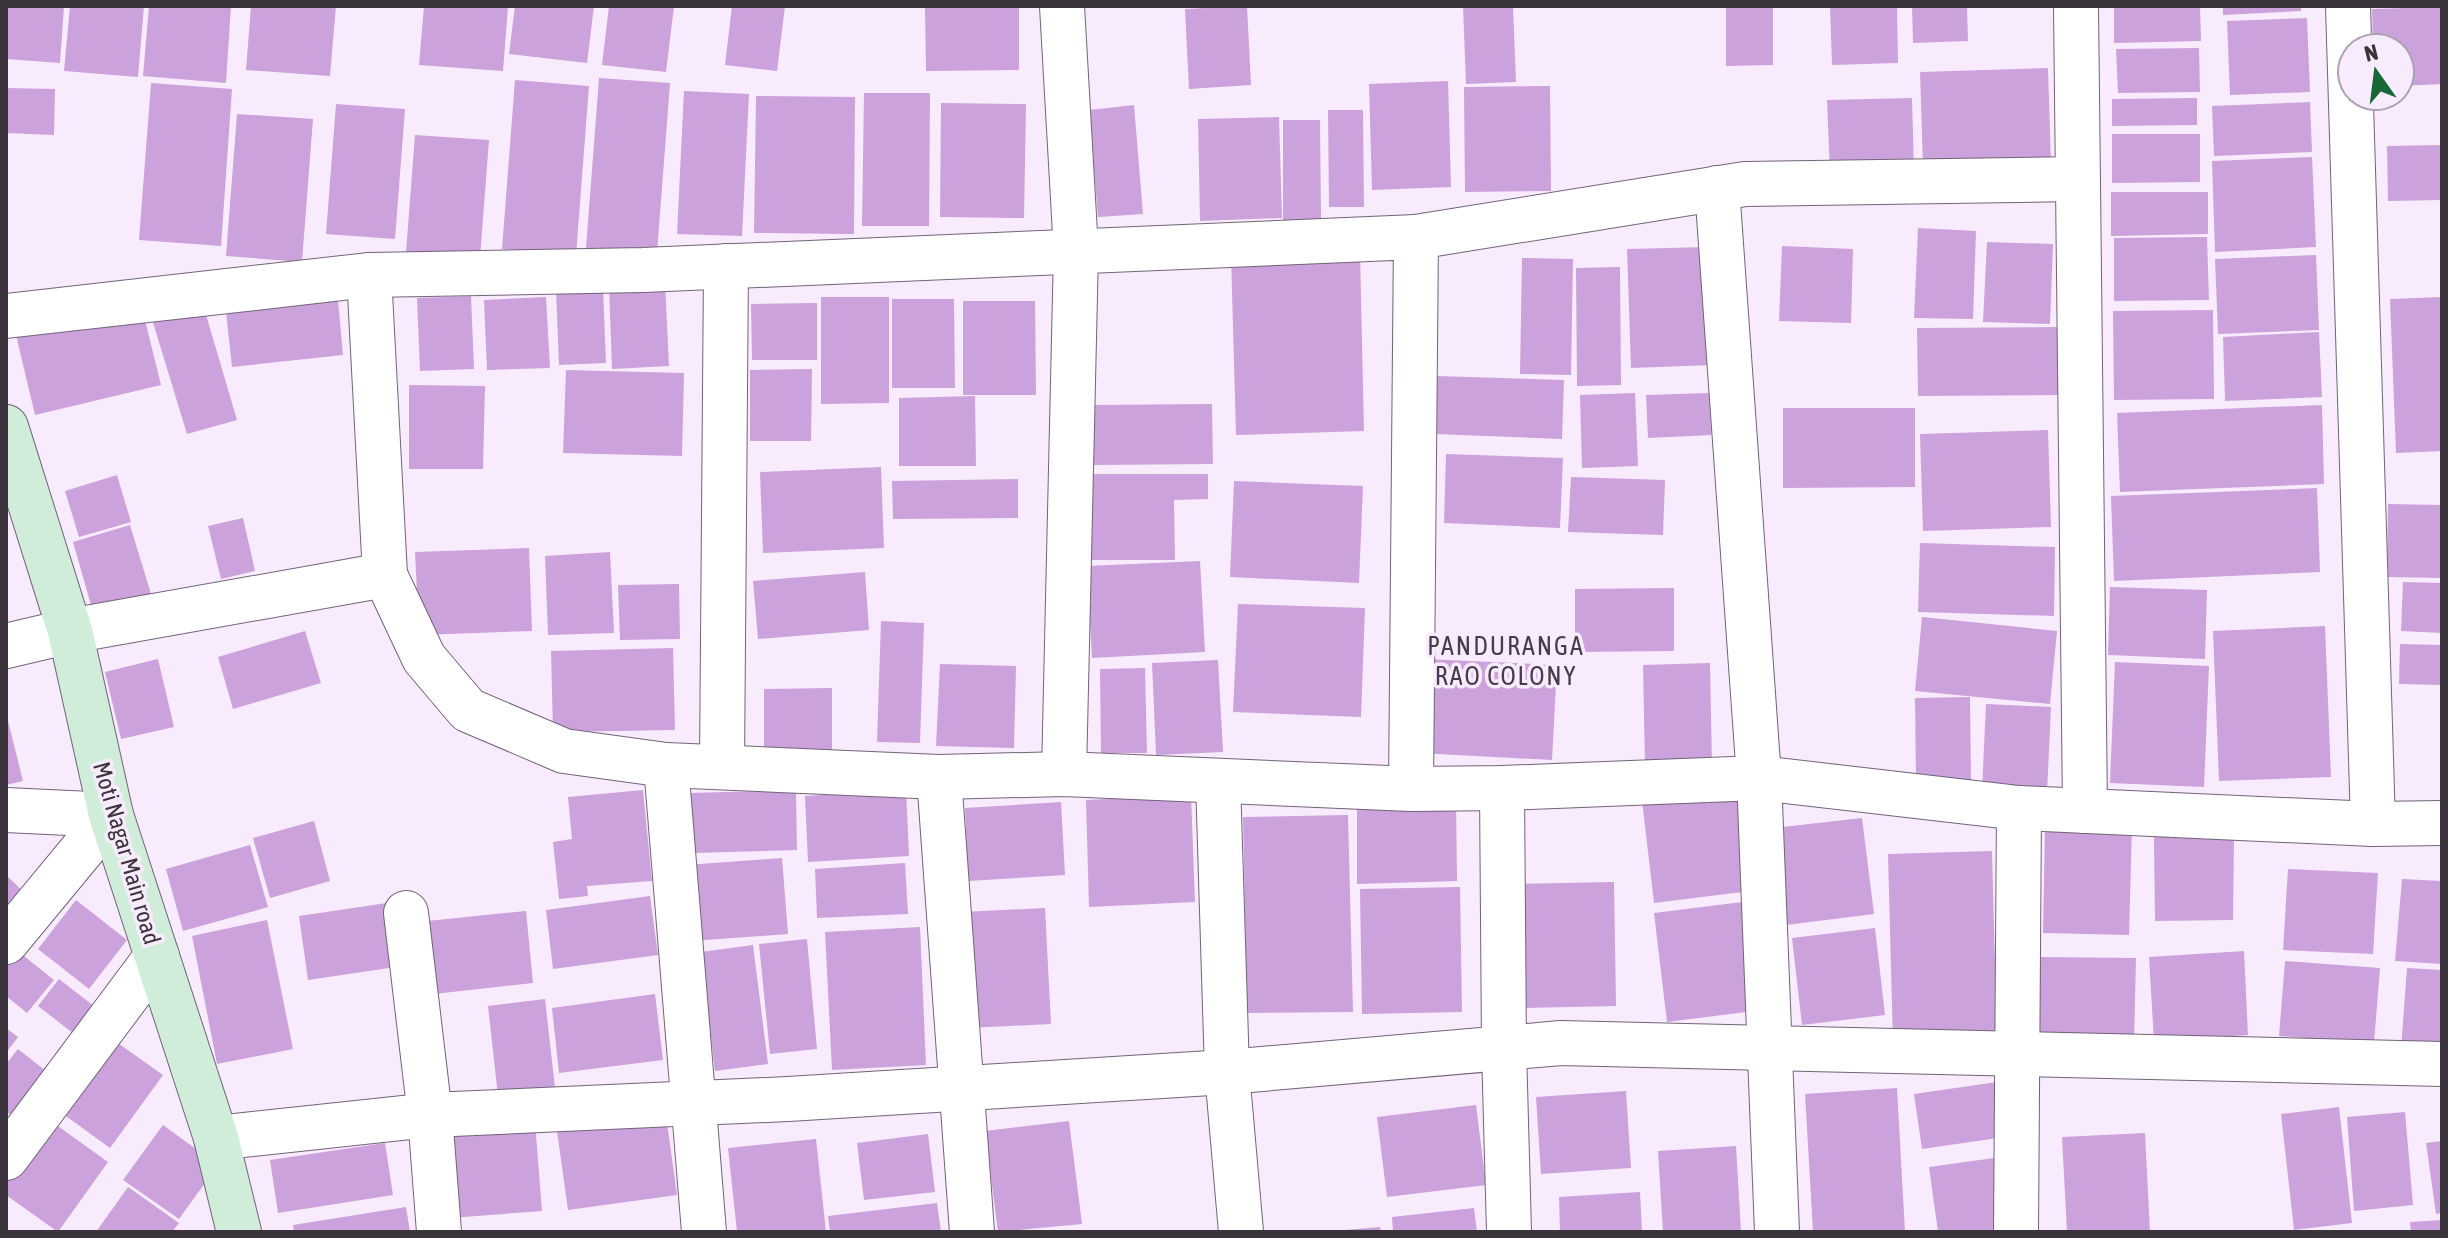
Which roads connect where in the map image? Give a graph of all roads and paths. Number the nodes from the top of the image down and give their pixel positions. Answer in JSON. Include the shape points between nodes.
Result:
{"nodes":[{"id":1,"x":1062,"y":6,"type":"edge"},
{"id":2,"x":2076,"y":6,"type":"edge"},
{"id":3,"x":2348,"y":6,"type":"edge"},
{"id":4,"x":2078,"y":179,"type":"junction"},
{"id":5,"x":1717,"y":188,"type":"junction"},
{"id":6,"x":1416,"y":237,"type":"junction"},
{"id":7,"x":1076,"y":251,"type":"junction"},
{"id":8,"x":726,"y":266,"type":"junction"},
{"id":9,"x":369,"y":275,"type":"junction"},
{"id":10,"x":6,"y":316,"type":"edge"},
{"id":11,"x":6,"y":427,"type":"edge"},
{"id":12,"x":385,"y":575,"type":"junction"},
{"id":13,"x":70,"y":631,"type":"junction"},
{"id":14,"x":6,"y":646,"type":"edge"},
{"id":15,"x":666,"y":765,"type":"junction"},
{"id":16,"x":722,"y":766,"type":"junction"},
{"id":17,"x":1064,"y":774,"type":"junction"},
{"id":18,"x":939,"y":777,"type":"junction"},
{"id":19,"x":1759,"y":778,"type":"junction"},
{"id":20,"x":1218,"y":781,"type":"junction"},
{"id":21,"x":1502,"y":788,"type":"junction"},
{"id":22,"x":1411,"y":789,"type":"junction"},
{"id":23,"x":2019,"y":808,"type":"junction"},
{"id":24,"x":6,"y":810,"type":"edge"},
{"id":25,"x":2085,"y":811,"type":"junction"},
{"id":26,"x":111,"y":815,"type":"junction"},
{"id":27,"x":2442,"y":823,"type":"edge"},
{"id":28,"x":2373,"y":824,"type":"junction"},
{"id":29,"x":406,"y":913,"type":"dead end"},
{"id":30,"x":6,"y":942,"type":"edge"},
{"id":31,"x":157,"y":956,"type":"junction"},
{"id":32,"x":1504,"y":1048,"type":"junction"},
{"id":33,"x":1770,"y":1048,"type":"junction"},
{"id":34,"x":2017,"y":1054,"type":"junction"},
{"id":35,"x":2442,"y":1064,"type":"edge"},
{"id":36,"x":1227,"y":1072,"type":"junction"},
{"id":37,"x":961,"y":1088,"type":"junction"},
{"id":38,"x":692,"y":1103,"type":"junction"},
{"id":39,"x":430,"y":1115,"type":"junction"},
{"id":40,"x":216,"y":1138,"type":"junction"},
{"id":41,"x":6,"y":1158,"type":"edge"},
{"id":42,"x":239,"y":1232,"type":"edge"},
{"id":43,"x":439,"y":1232,"type":"edge"},
{"id":44,"x":704,"y":1232,"type":"edge"},
{"id":45,"x":972,"y":1232,"type":"edge"},
{"id":46,"x":1241,"y":1232,"type":"edge"},
{"id":47,"x":1509,"y":1232,"type":"edge"},
{"id":48,"x":1777,"y":1232,"type":"edge"},
{"id":49,"x":2016,"y":1232,"type":"edge"}],
"edges":[{"from":1,"to":7,"type":"street"},
{"from":2,"to":4,"type":"street"},
{"from":3,"to":28,"type":"street"},
{"from":4,"to":5,"type":"street"},
{"from":4,"to":25,"type":"street"},
{"from":5,"to":6,"type":"street"},
{"from":5,"to":19,"type":"street"},
{"from":6,"to":7,"type":"street"},
{"from":6,"to":22,"type":"street"},
{"from":7,"to":8,"type":"street"},
{"from":7,"to":17,"type":"street"},
{"from":8,"to":9,"type":"street"},
{"from":8,"to":16,"type":"street"},
{"from":9,"to":10,"type":"street"},
{"from":9,"to":12,"type":"street"},
{"from":11,"to":13,"type":"street","name":"Moti Nagar Main road"},
{"from":12,"to":13,"type":"street"},
{"from":12,"to":15,"type":"street","via":[[424,658],[468,710],[564,751]]},
{"from":13,"to":14,"type":"street"},
{"from":13,"to":26,"type":"street","name":"Moti Nagar Main road"},
{"from":15,"to":16,"type":"street"},
{"from":15,"to":38,"type":"street"},
{"from":16,"to":18,"type":"street"},
{"from":17,"to":18,"type":"street"},
{"from":17,"to":20,"type":"street"},
{"from":18,"to":37,"type":"street"},
{"from":19,"to":21,"type":"street"},
{"from":19,"to":23,"type":"street"},
{"from":19,"to":33,"type":"street"},
{"from":20,"to":22,"type":"street"},
{"from":20,"to":36,"type":"street"},
{"from":21,"to":22,"type":"street"},
{"from":21,"to":32,"type":"street"},
{"from":23,"to":25,"type":"street"},
{"from":23,"to":34,"type":"street"},
{"from":24,"to":26,"type":"street"},
{"from":25,"to":28,"type":"street"},
{"from":26,"to":30,"type":"street"},
{"from":26,"to":31,"type":"street","name":"Moti Nagar Main road"},
{"from":27,"to":28,"type":"street"},
{"from":29,"to":39,"type":"street"},
{"from":31,"to":40,"type":"street","name":"Moti Nagar Main road"},
{"from":31,"to":41,"type":"street"},
{"from":32,"to":33,"type":"street","via":[[1561,1043]]},
{"from":32,"to":36,"type":"street"},
{"from":32,"to":47,"type":"street"},
{"from":33,"to":34,"type":"street"},
{"from":33,"to":48,"type":"street"},
{"from":34,"to":35,"type":"street"},
{"from":34,"to":49,"type":"street"},
{"from":36,"to":37,"type":"street"},
{"from":36,"to":46,"type":"street"},
{"from":37,"to":38,"type":"street"},
{"from":37,"to":45,"type":"street"},
{"from":38,"to":39,"type":"street"},
{"from":38,"to":44,"type":"street"},
{"from":39,"to":40,"type":"street"},
{"from":39,"to":43,"type":"street"},
{"from":40,"to":42,"type":"street","name":"Moti Nagar Main road"}]}
